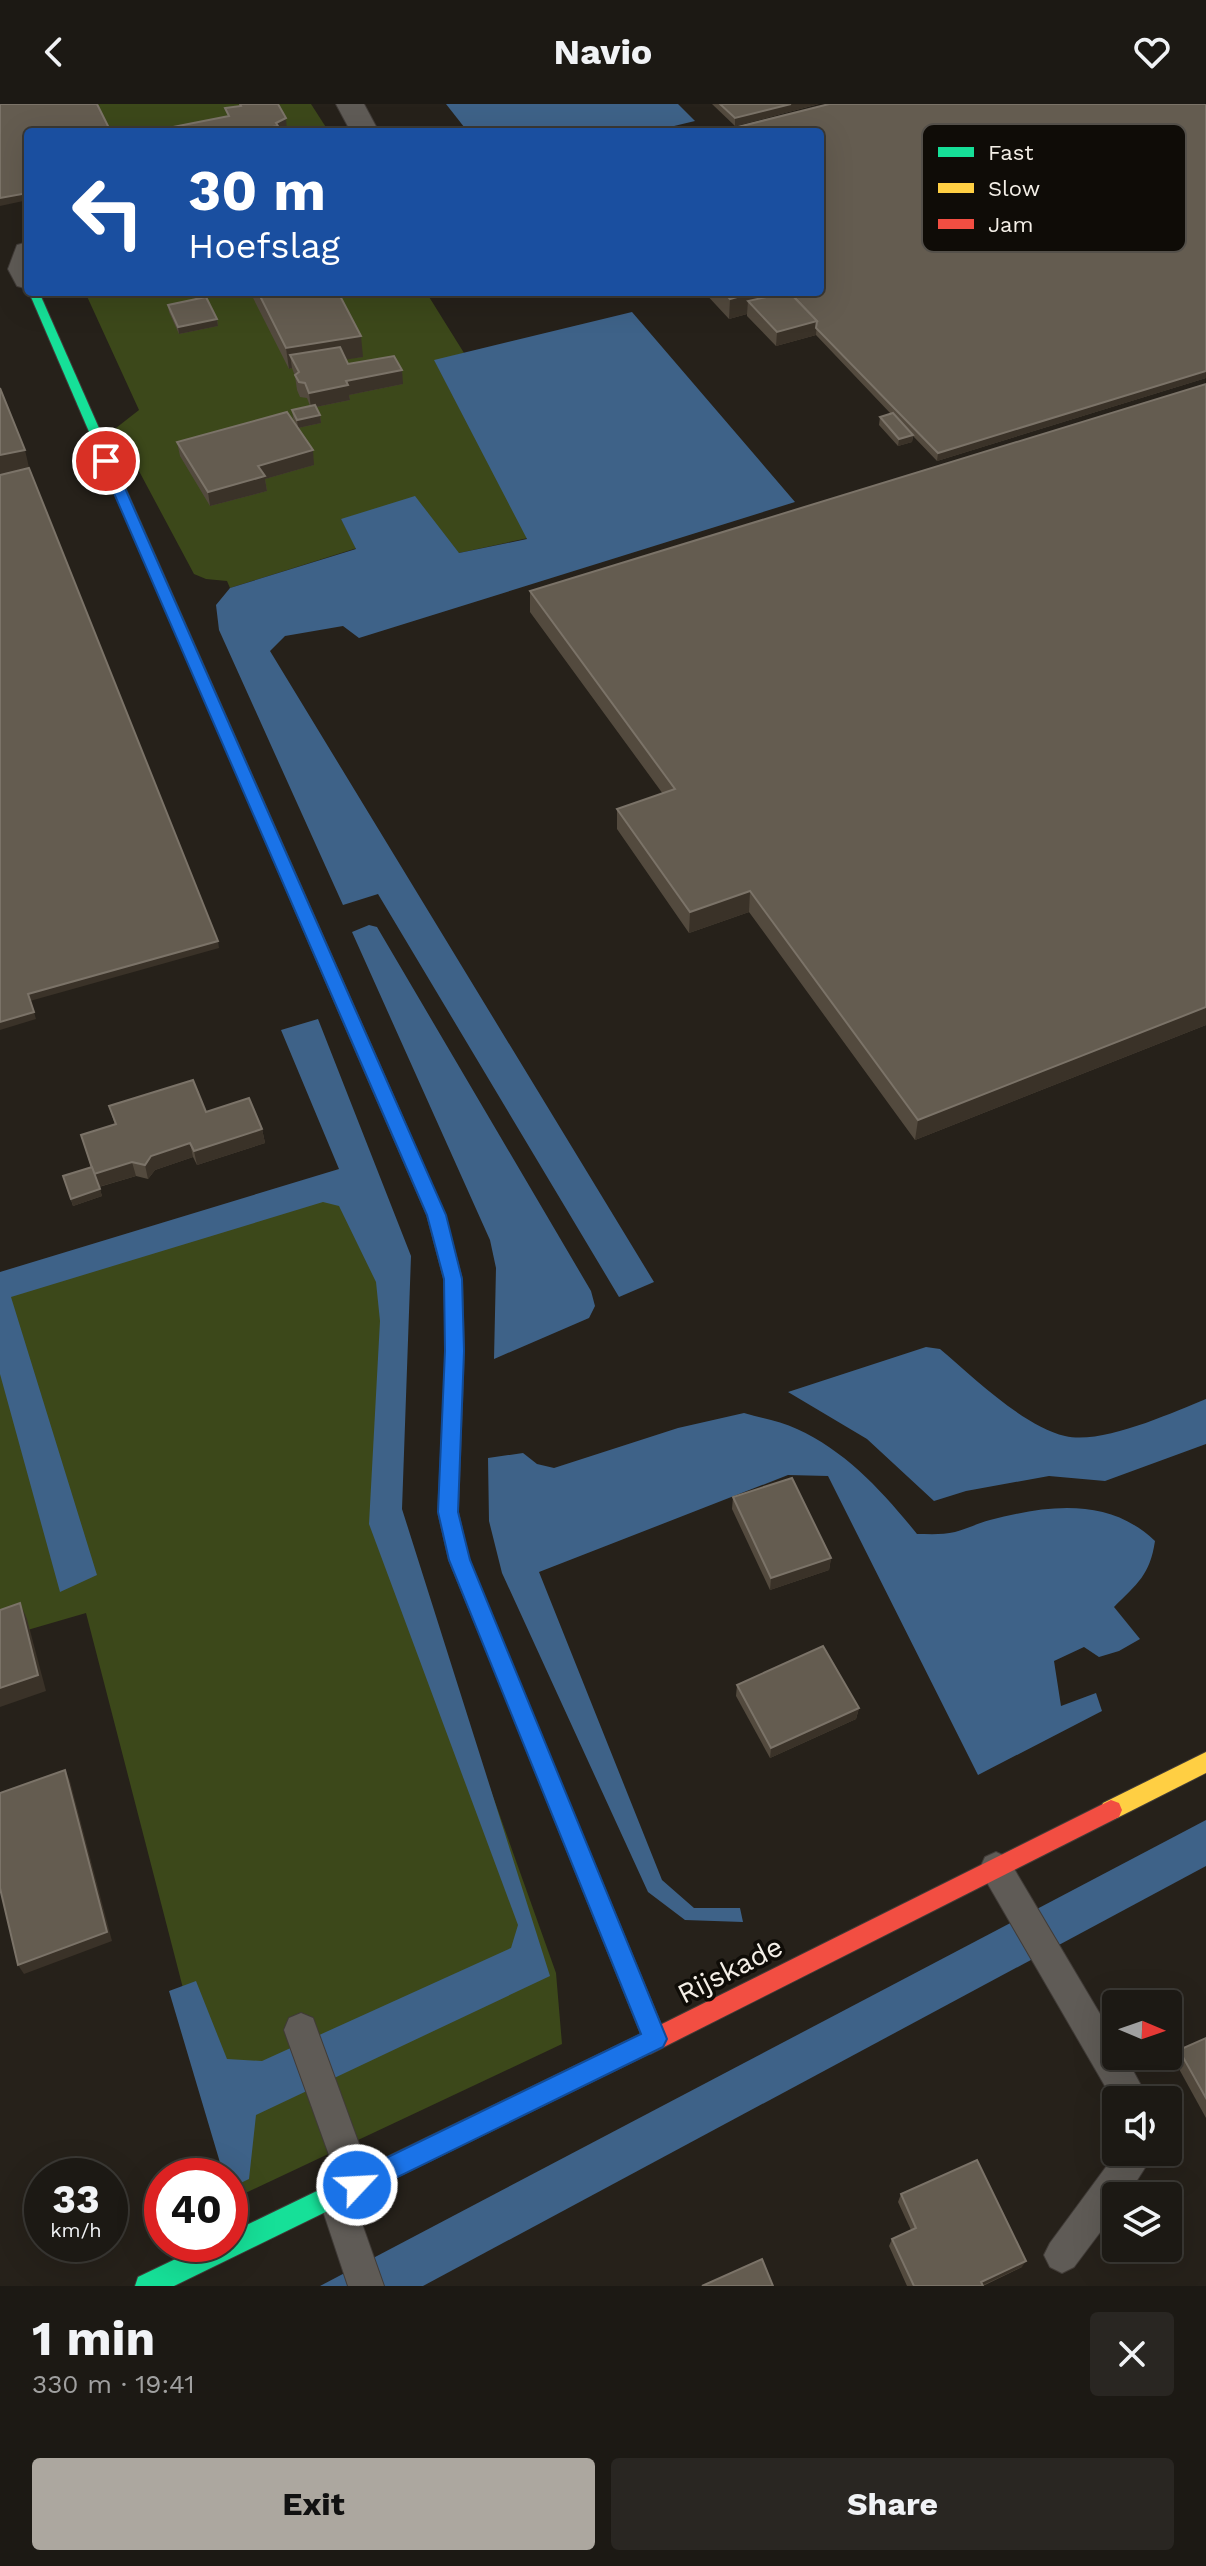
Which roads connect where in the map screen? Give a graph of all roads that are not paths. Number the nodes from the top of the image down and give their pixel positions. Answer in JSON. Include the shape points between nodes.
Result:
{"nodes":[{"id":1,"x":350,"y":104,"type":"edge"},
{"id":2,"x":363,"y":128,"type":"edge"},
{"id":3,"x":35,"y":296,"type":"edge"},
{"id":4,"x":1206,"y":1762,"type":"edge"},
{"id":5,"x":996,"y":1868,"type":"junction"},
{"id":6,"x":302,"y":2033,"type":"dead end"},
{"id":7,"x":655,"y":2039,"type":"junction"},
{"id":8,"x":1124,"y":2086,"type":"edge"},
{"id":9,"x":1128,"y":2166,"type":"edge"},
{"id":10,"x":346,"y":2190,"type":"junction"},
{"id":11,"x":1062,"y":2255,"type":"dead end"},
{"id":12,"x":362,"y":2274,"type":"edge"},
{"id":13,"x":147,"y":2286,"type":"edge"}],
"edges":[{"from":1,"to":2,"type":"street"},
{"from":3,"to":7,"type":"street","via":[[436,1215],[453,1279],[448,1512],[459,1560]]},
{"from":4,"to":5,"type":"street","name":"Rijskade"},
{"from":5,"to":7,"type":"street","name":"Rijskade"},
{"from":5,"to":8,"type":"lane"},
{"from":6,"to":10,"type":"lane","via":[[323,2090]]},
{"from":7,"to":10,"type":"street","name":"Rijskade"},
{"from":9,"to":11,"type":"lane"},
{"from":10,"to":12,"type":"lane"},
{"from":10,"to":13,"type":"street","name":"Rijskade"}]}
